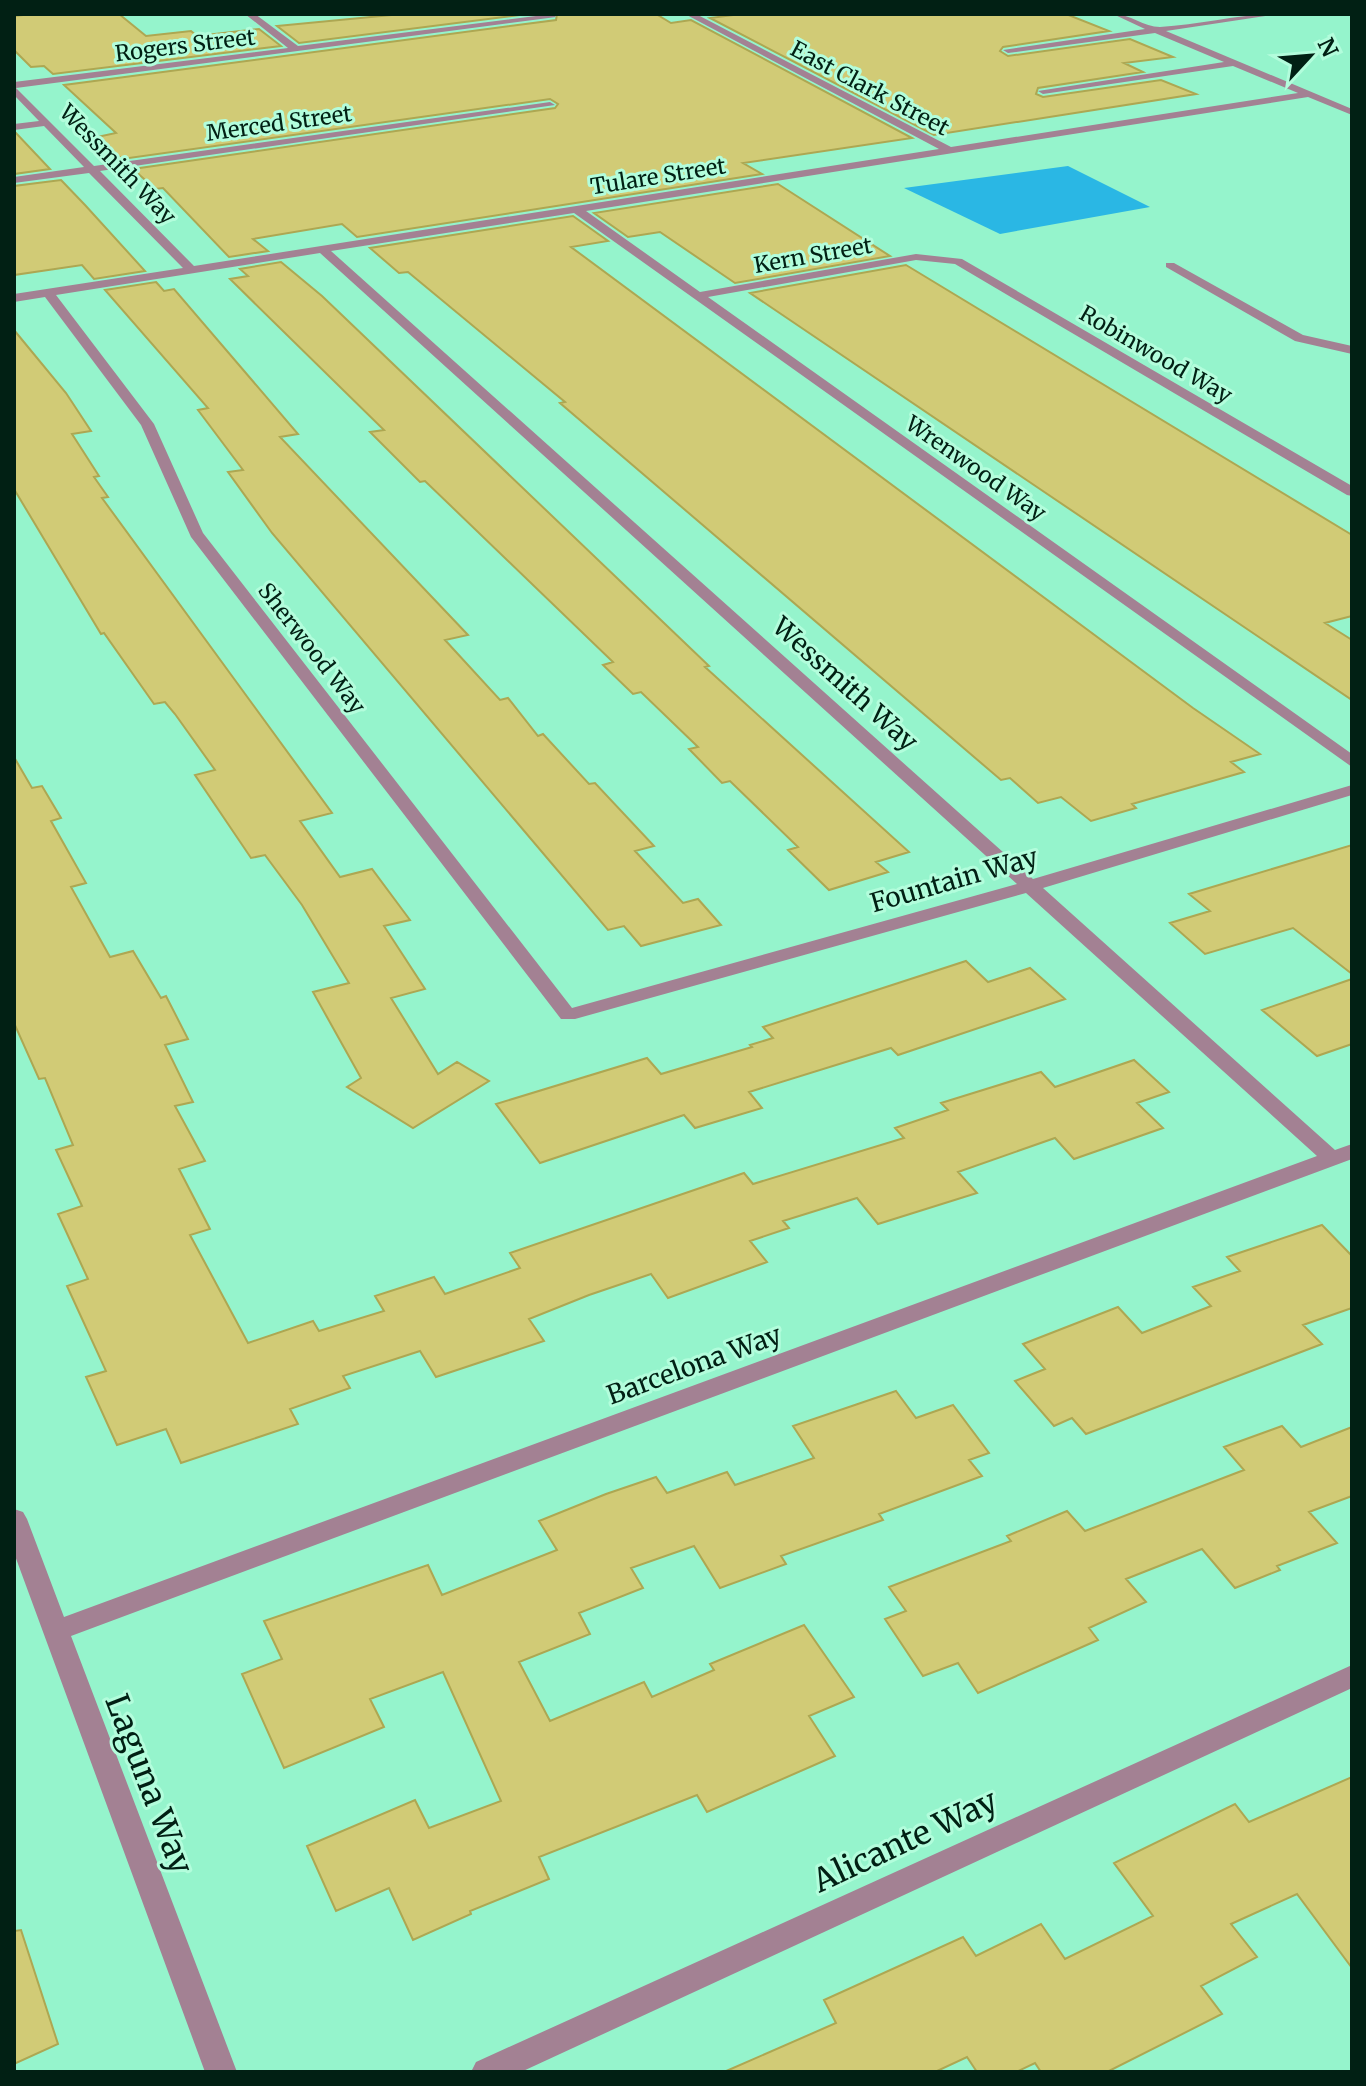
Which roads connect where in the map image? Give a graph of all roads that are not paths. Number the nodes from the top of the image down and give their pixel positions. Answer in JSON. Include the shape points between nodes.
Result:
{"nodes":[{"id":1,"x":249,"y":14,"type":"edge"},
{"id":2,"x":689,"y":14,"type":"edge"},
{"id":3,"x":1117,"y":14,"type":"edge"},
{"id":4,"x":1275,"y":14,"type":"edge"},
{"id":5,"x":552,"y":17,"type":"dead end"},
{"id":6,"x":1156,"y":30,"type":"junction"},
{"id":7,"x":296,"y":49,"type":"junction"},
{"id":8,"x":1008,"y":50,"type":"dead end"},
{"id":9,"x":1234,"y":63,"type":"junction"},
{"id":10,"x":14,"y":87,"type":"edge"},
{"id":11,"x":1043,"y":91,"type":"dead end"},
{"id":12,"x":1308,"y":94,"type":"junction"},
{"id":13,"x":550,"y":105,"type":"dead end"},
{"id":14,"x":1352,"y":112,"type":"edge"},
{"id":15,"x":47,"y":123,"type":"junction"},
{"id":16,"x":14,"y":127,"type":"edge"},
{"id":17,"x":949,"y":150,"type":"junction"},
{"id":18,"x":92,"y":169,"type":"junction"},
{"id":19,"x":14,"y":180,"type":"edge"},
{"id":20,"x":576,"y":209,"type":"junction"},
{"id":21,"x":322,"y":249,"type":"junction"},
{"id":22,"x":937,"y":256,"type":"joint"},
{"id":23,"x":1170,"y":265,"type":"dead end"},
{"id":24,"x":190,"y":269,"type":"junction"},
{"id":25,"x":48,"y":293,"type":"junction"},
{"id":26,"x":696,"y":296,"type":"junction"},
{"id":27,"x":14,"y":298,"type":"edge"},
{"id":28,"x":1352,"y":350,"type":"edge"},
{"id":29,"x":1352,"y":492,"type":"edge"},
{"id":30,"x":1352,"y":762,"type":"edge"},
{"id":31,"x":1352,"y":790,"type":"edge"},
{"id":32,"x":1031,"y":886,"type":"junction"},
{"id":33,"x":568,"y":1015,"type":"joint"},
{"id":34,"x":1342,"y":1155,"type":"edge"},
{"id":35,"x":14,"y":1519,"type":"edge"},
{"id":36,"x":56,"y":1631,"type":"junction"},
{"id":37,"x":1352,"y":1676,"type":"edge"},
{"id":38,"x":221,"y":2072,"type":"edge"},
{"id":39,"x":487,"y":2072,"type":"edge"}],
"edges":[{"from":1,"to":7,"type":"street"},
{"from":2,"to":17,"type":"street","name":"East Clark Street"},
{"from":3,"to":6,"type":"street"},
{"from":4,"to":6,"type":"street"},
{"from":5,"to":7,"type":"street","name":"Rogers Street"},
{"from":6,"to":8,"type":"street"},
{"from":6,"to":9,"type":"street"},
{"from":7,"to":10,"type":"street","name":"Rogers Street"},
{"from":9,"to":11,"type":"street"},
{"from":9,"to":12,"type":"street"},
{"from":10,"to":15,"type":"street","name":"Wessmith Way"},
{"from":12,"to":14,"type":"street"},
{"from":12,"to":17,"type":"street","name":"Tulare Street"},
{"from":13,"to":18,"type":"street","name":"Merced Street"},
{"from":15,"to":16,"type":"street"},
{"from":15,"to":18,"type":"street","name":"Wessmith Way"},
{"from":17,"to":20,"type":"street","name":"Tulare Street"},
{"from":18,"to":19,"type":"street","name":"Merced Street"},
{"from":18,"to":24,"type":"street","name":"Wessmith Way"},
{"from":20,"to":21,"type":"street","name":"Tulare Street"},
{"from":20,"to":26,"type":"street","name":"Wrenwood Way"},
{"from":21,"to":24,"type":"street","name":"Tulare Street"},
{"from":21,"to":32,"type":"street","name":"Wessmith Way"},
{"from":22,"to":26,"type":"street","name":"Kern Street"},
{"from":22,"to":29,"type":"street","name":"Robinwood Way","via":[[958,261]]},
{"from":23,"to":28,"type":"street","via":[[1299,338]]},
{"from":24,"to":25,"type":"street","name":"Tulare Street"},
{"from":25,"to":27,"type":"street","name":"Tulare Street"},
{"from":25,"to":33,"type":"street","name":"Sherwood Way","via":[[147,424],[196,534]]},
{"from":26,"to":30,"type":"street","name":"Wrenwood Way"},
{"from":31,"to":32,"type":"street","name":"Fountain Way"},
{"from":32,"to":33,"type":"street","name":"Fountain Way"},
{"from":32,"to":34,"type":"street","name":"Wessmith Way"},
{"from":34,"to":36,"type":"street","name":"Barcelona Way"},
{"from":35,"to":36,"type":"street","name":"Laguna Way"},
{"from":36,"to":38,"type":"street","name":"Laguna Way"},
{"from":37,"to":39,"type":"street","name":"Alicante Way"}]}
